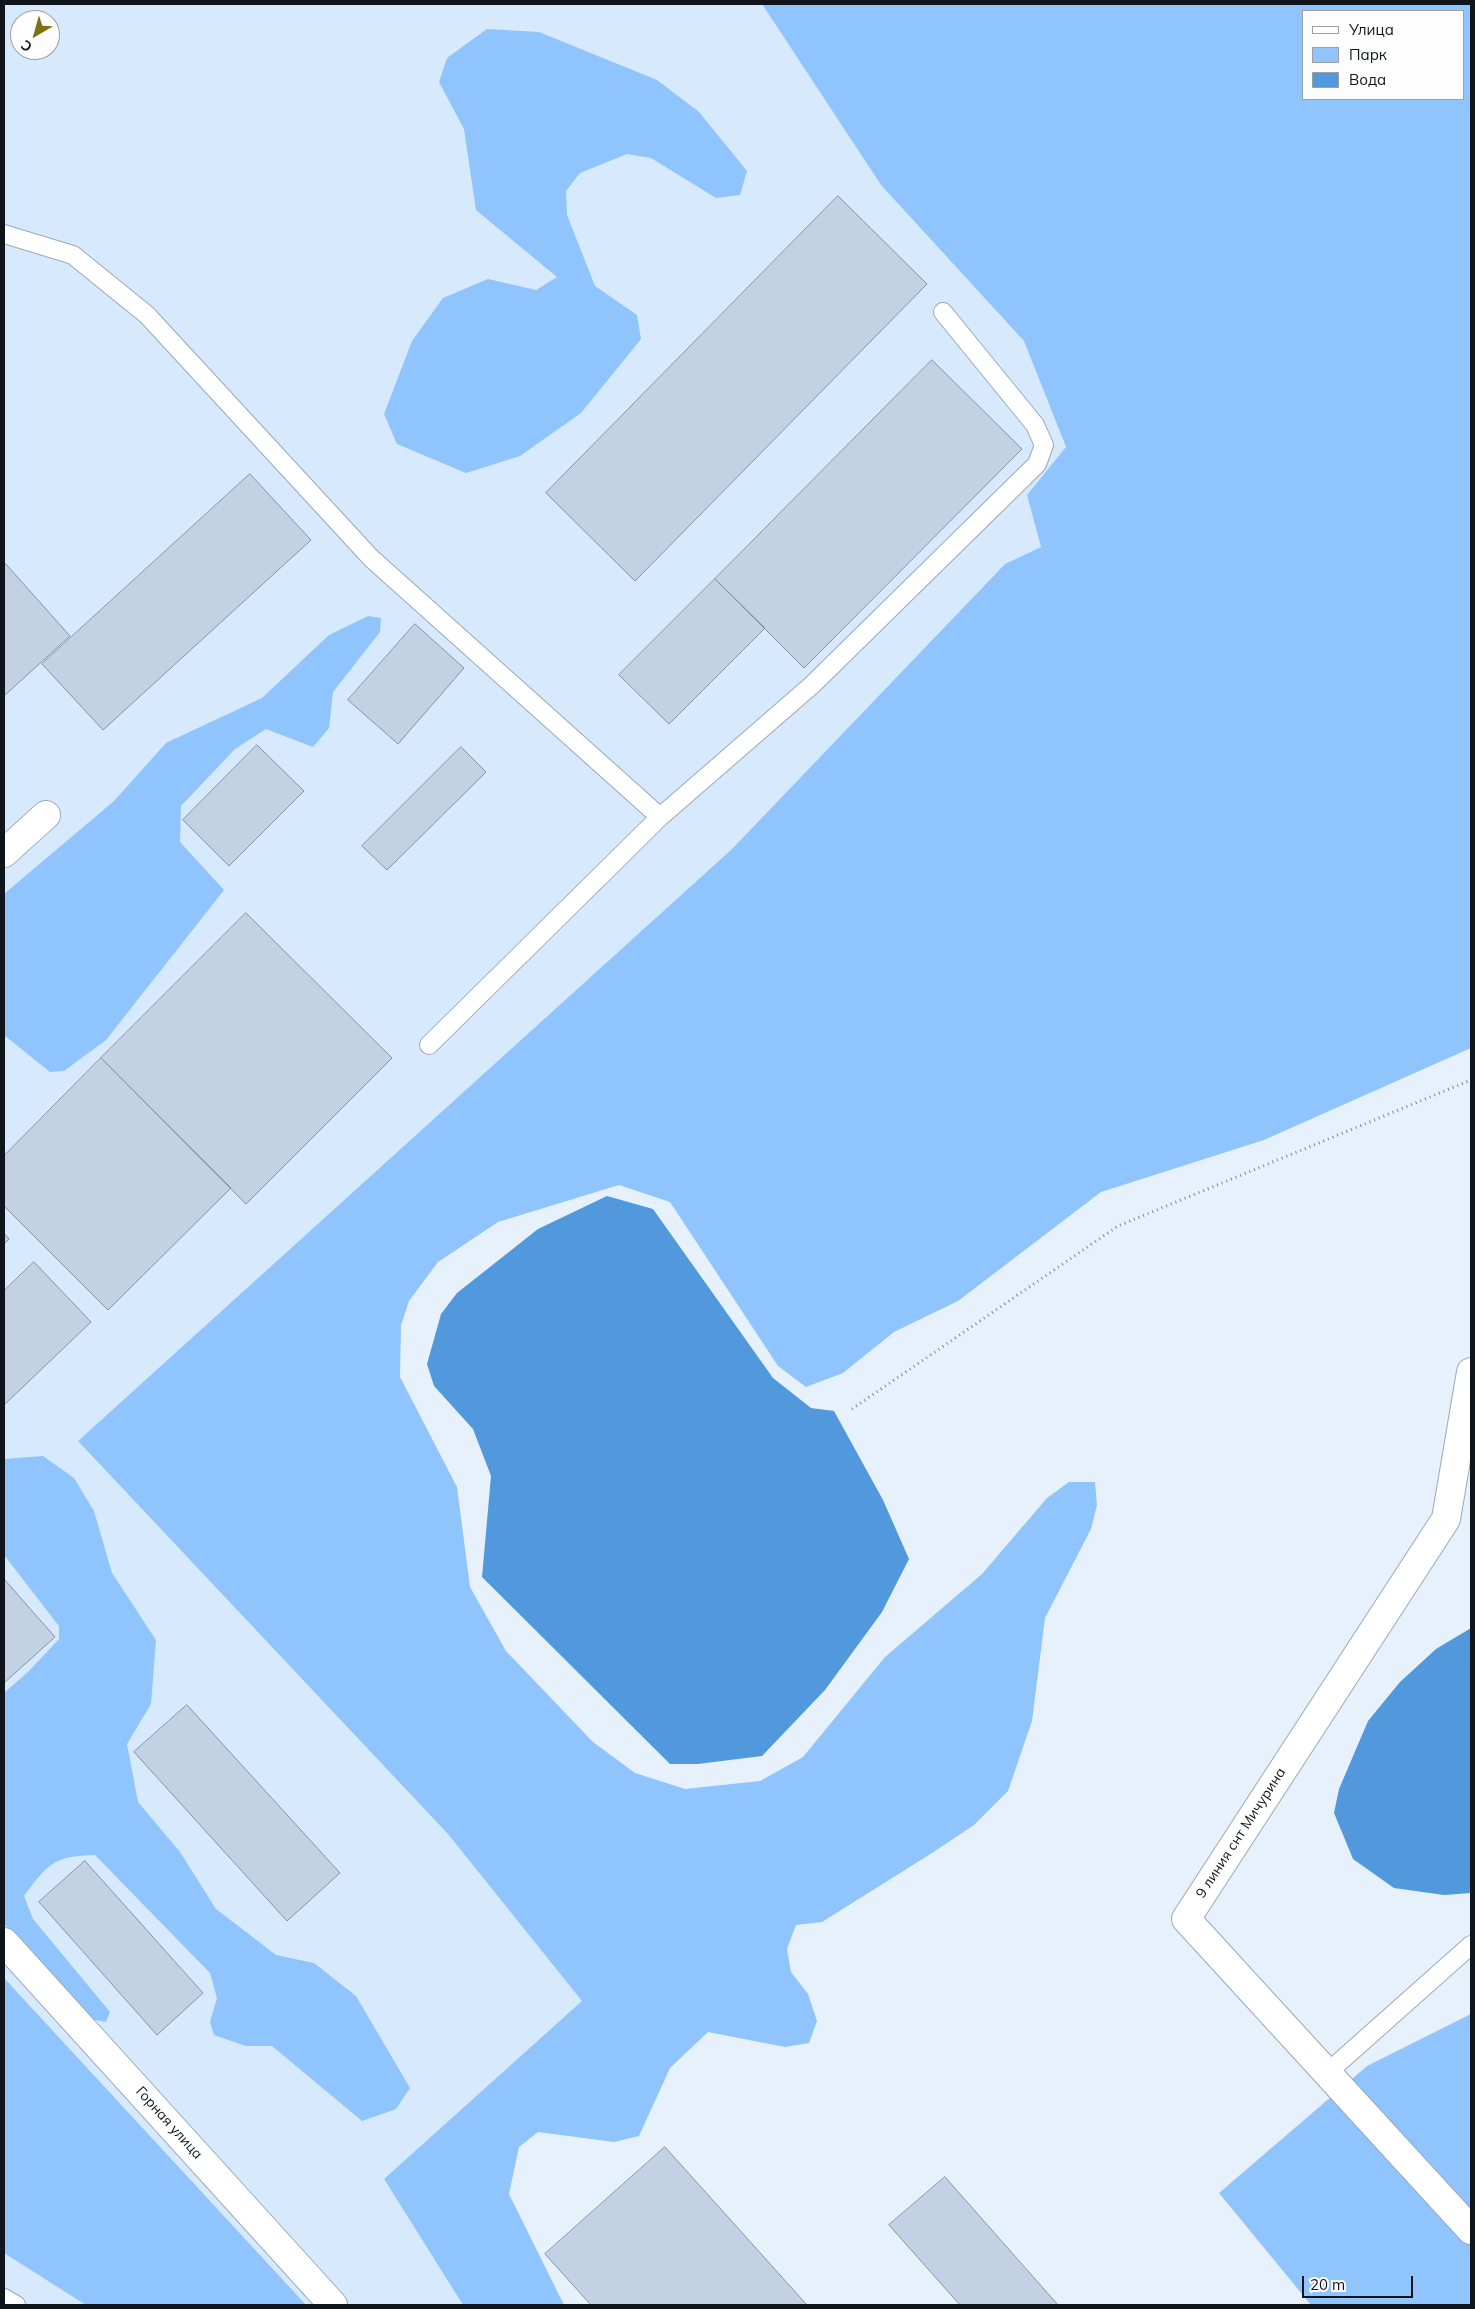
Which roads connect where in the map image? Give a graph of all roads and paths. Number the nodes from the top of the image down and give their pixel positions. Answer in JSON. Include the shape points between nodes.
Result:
{"nodes":[{"id":1,"x":4,"y":234,"type":"edge"},
{"id":2,"x":943,"y":312,"type":"dead end"},
{"id":3,"x":46,"y":815,"type":"dead end"},
{"id":4,"x":660,"y":817,"type":"junction"},
{"id":5,"x":4,"y":853,"type":"edge"},
{"id":6,"x":429,"y":1045,"type":"dead end"},
{"id":7,"x":1471,"y":1080,"type":"edge"},
{"id":8,"x":1471,"y":1372,"type":"edge"},
{"id":9,"x":852,"y":1409,"type":"dead end"},
{"id":10,"x":4,"y":1942,"type":"edge"},
{"id":11,"x":1471,"y":1945,"type":"edge"},
{"id":12,"x":1327,"y":2073,"type":"junction"},
{"id":13,"x":1471,"y":2230,"type":"edge"},
{"id":14,"x":4,"y":2298,"type":"edge"},
{"id":15,"x":16,"y":2305,"type":"edge"},
{"id":16,"x":334,"y":2305,"type":"edge"}],
"edges":[{"from":1,"to":4,"type":"lane","via":[[73,255],[147,315],[371,558]]},
{"from":2,"to":4,"type":"lane","via":[[1035,425],[1044,445],[1037,464],[812,686]]},
{"from":3,"to":5,"type":"street"},
{"from":4,"to":6,"type":"lane"},
{"from":7,"to":9,"type":"path","via":[[1118,1226]]},
{"from":8,"to":12,"type":"street","name":"9 линия снт Мичурина","via":[[1446,1519],[1186,1919]]},
{"from":10,"to":16,"type":"street","name":"Горная улица"},
{"from":11,"to":12,"type":"lane"},
{"from":12,"to":13,"type":"street","name":"9 линия снт Мичурина"},
{"from":14,"to":15,"type":"lane"}]}
